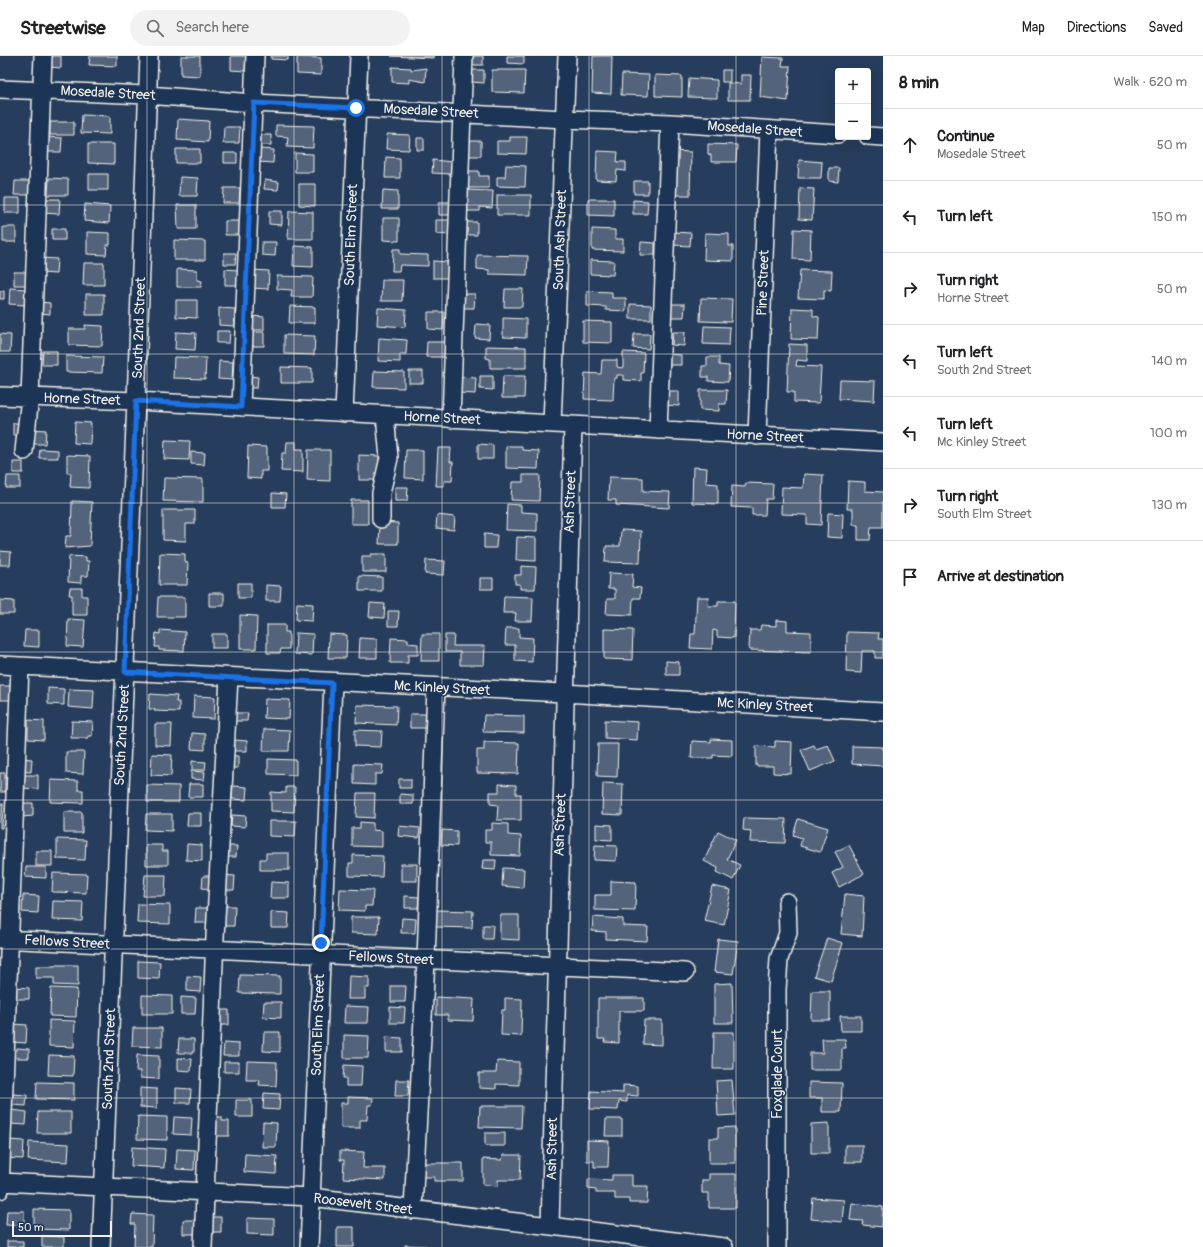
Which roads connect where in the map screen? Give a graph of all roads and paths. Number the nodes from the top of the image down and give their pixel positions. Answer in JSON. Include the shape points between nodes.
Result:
{"nodes":[{"id":1,"x":42,"y":56,"type":"edge"},
{"id":2,"x":148,"y":56,"type":"edge"},
{"id":3,"x":255,"y":56,"type":"edge"},
{"id":4,"x":359,"y":56,"type":"edge"},
{"id":5,"x":464,"y":56,"type":"edge"},
{"id":6,"x":567,"y":56,"type":"edge"},
{"id":7,"x":0,"y":89,"type":"edge"},
{"id":8,"x":41,"y":90,"type":"junction"},
{"id":9,"x":147,"y":95,"type":"junction"},
{"id":10,"x":254,"y":103,"type":"junction"},
{"id":11,"x":356,"y":108,"type":"junction"},
{"id":12,"x":463,"y":113,"type":"junction"},
{"id":13,"x":565,"y":119,"type":"junction"},
{"id":14,"x":670,"y":123,"type":"junction"},
{"id":15,"x":769,"y":130,"type":"junction"},
{"id":16,"x":835,"y":134,"type":"edge"},
{"id":17,"x":871,"y":136,"type":"edge"},
{"id":18,"x":883,"y":137,"type":"edge"},
{"id":19,"x":0,"y":396,"type":"edge"},
{"id":20,"x":30,"y":397,"type":"junction"},
{"id":21,"x":136,"y":401,"type":"junction"},
{"id":22,"x":241,"y":407,"type":"junction"},
{"id":23,"x":344,"y":413,"type":"junction"},
{"id":24,"x":385,"y":415,"type":"junction"},
{"id":25,"x":451,"y":419,"type":"junction"},
{"id":26,"x":552,"y":424,"type":"junction"},
{"id":27,"x":573,"y":426,"type":"junction"},
{"id":28,"x":658,"y":430,"type":"junction"},
{"id":29,"x":757,"y":436,"type":"junction"},
{"id":30,"x":883,"y":442,"type":"edge"},
{"id":31,"x":24,"y":451,"type":"dead end"},
{"id":32,"x":381,"y":519,"type":"dead end"},
{"id":33,"x":0,"y":665,"type":"edge"},
{"id":34,"x":20,"y":666,"type":"junction"},
{"id":35,"x":125,"y":672,"type":"junction"},
{"id":36,"x":229,"y":677,"type":"junction"},
{"id":37,"x":332,"y":683,"type":"junction"},
{"id":38,"x":436,"y":687,"type":"junction"},
{"id":39,"x":564,"y":693,"type":"junction"},
{"id":40,"x":883,"y":712,"type":"edge"},
{"id":41,"x":788,"y":902,"type":"dead end"},
{"id":42,"x":4,"y":939,"type":"edge"},
{"id":43,"x":113,"y":944,"type":"junction"},
{"id":44,"x":215,"y":949,"type":"junction"},
{"id":45,"x":320,"y":954,"type":"junction"},
{"id":46,"x":426,"y":960,"type":"junction"},
{"id":47,"x":557,"y":967,"type":"junction"},
{"id":48,"x":685,"y":972,"type":"dead end"},
{"id":49,"x":0,"y":1182,"type":"edge"},
{"id":50,"x":104,"y":1188,"type":"junction"},
{"id":51,"x":0,"y":1190,"type":"edge"},
{"id":52,"x":206,"y":1192,"type":"junction"},
{"id":53,"x":311,"y":1197,"type":"junction"},
{"id":54,"x":413,"y":1210,"type":"junction"},
{"id":55,"x":550,"y":1225,"type":"junction"},
{"id":56,"x":101,"y":1247,"type":"edge"},
{"id":57,"x":203,"y":1247,"type":"edge"},
{"id":58,"x":308,"y":1247,"type":"edge"},
{"id":59,"x":724,"y":1247,"type":"edge"},
{"id":60,"x":777,"y":1247,"type":"edge"}],
"edges":[{"from":1,"to":8,"type":"street"},
{"from":2,"to":9,"type":"street","name":"South 2nd Street"},
{"from":3,"to":10,"type":"street"},
{"from":4,"to":11,"type":"street","name":"South Elm Street"},
{"from":5,"to":12,"type":"street"},
{"from":6,"to":13,"type":"street","name":"South Ash Street"},
{"from":7,"to":8,"type":"street","name":"Mosedale Street"},
{"from":8,"to":9,"type":"street","name":"Mosedale Street"},
{"from":8,"to":20,"type":"street"},
{"from":9,"to":10,"type":"street","name":"Mosedale Street"},
{"from":9,"to":21,"type":"street","name":"South 2nd Street"},
{"from":10,"to":11,"type":"street","name":"Mosedale Street"},
{"from":10,"to":22,"type":"street"},
{"from":11,"to":12,"type":"street","name":"Mosedale Street"},
{"from":11,"to":23,"type":"street","name":"South Elm Street"},
{"from":12,"to":13,"type":"street","name":"Mosedale Street"},
{"from":12,"to":25,"type":"street"},
{"from":13,"to":14,"type":"street","name":"Mosedale Street"},
{"from":13,"to":26,"type":"street","name":"South Ash Street"},
{"from":14,"to":15,"type":"street","name":"Mosedale Street"},
{"from":14,"to":28,"type":"street"},
{"from":15,"to":16,"type":"street","name":"Mosedale Street"},
{"from":15,"to":29,"type":"street","name":"Pine Street"},
{"from":17,"to":18,"type":"street"},
{"from":19,"to":20,"type":"street","name":"Horne Street"},
{"from":20,"to":21,"type":"street","name":"Horne Street"},
{"from":20,"to":31,"type":"street"},
{"from":21,"to":22,"type":"street","name":"Horne Street"},
{"from":21,"to":35,"type":"street","name":"South 2nd Street"},
{"from":22,"to":23,"type":"street","name":"Horne Street"},
{"from":23,"to":24,"type":"street","name":"Horne Street"},
{"from":24,"to":25,"type":"street","name":"Horne Street"},
{"from":24,"to":32,"type":"street","via":[[389,458],[381,493]]},
{"from":25,"to":26,"type":"street","name":"Horne Street"},
{"from":26,"to":27,"type":"street","name":"Horne Street"},
{"from":27,"to":28,"type":"street","name":"Horne Street"},
{"from":27,"to":39,"type":"street","name":"Ash Street"},
{"from":28,"to":29,"type":"street","name":"Horne Street"},
{"from":29,"to":30,"type":"street","name":"Horne Street"},
{"from":33,"to":34,"type":"street","name":"Mc Kinley Street"},
{"from":34,"to":35,"type":"street","name":"Mc Kinley Street"},
{"from":34,"to":42,"type":"street"},
{"from":35,"to":36,"type":"street","name":"Mc Kinley Street"},
{"from":35,"to":43,"type":"street","name":"South 2nd Street"},
{"from":36,"to":37,"type":"street","name":"Mc Kinley Street"},
{"from":36,"to":44,"type":"street"},
{"from":37,"to":38,"type":"street","name":"Mc Kinley Street"},
{"from":37,"to":45,"type":"street","name":"South Elm Street"},
{"from":38,"to":39,"type":"street","name":"Mc Kinley Street"},
{"from":38,"to":46,"type":"street"},
{"from":39,"to":40,"type":"street","name":"Mc Kinley Street"},
{"from":39,"to":47,"type":"street","name":"Ash Street"},
{"from":41,"to":60,"type":"street","name":"Foxglade Court","via":[[788,933],[779,959],[777,990]]},
{"from":42,"to":43,"type":"street","name":"Fellows Street"},
{"from":42,"to":49,"type":"street"},
{"from":43,"to":44,"type":"street","name":"Fellows Street"},
{"from":43,"to":50,"type":"street","name":"South 2nd Street"},
{"from":44,"to":45,"type":"street","name":"Fellows Street"},
{"from":44,"to":52,"type":"street"},
{"from":45,"to":46,"type":"street","name":"Fellows Street"},
{"from":45,"to":53,"type":"street","name":"South Elm Street"},
{"from":46,"to":47,"type":"street","name":"Fellows Street"},
{"from":46,"to":54,"type":"street"},
{"from":47,"to":48,"type":"street","name":"Fellows Street"},
{"from":47,"to":55,"type":"street","name":"Ash Street"},
{"from":49,"to":50,"type":"street","name":"Roosevelt Street"},
{"from":49,"to":51,"type":"street"},
{"from":50,"to":52,"type":"street","name":"Roosevelt Street"},
{"from":50,"to":56,"type":"street","name":"South 2nd Street"},
{"from":52,"to":53,"type":"street","name":"Roosevelt Street"},
{"from":52,"to":57,"type":"street"},
{"from":53,"to":54,"type":"street","name":"Roosevelt Street"},
{"from":53,"to":58,"type":"street","name":"South Elm Street"},
{"from":54,"to":55,"type":"street","name":"Roosevelt Street"},
{"from":55,"to":59,"type":"street","name":"Roosevelt Street"}]}
